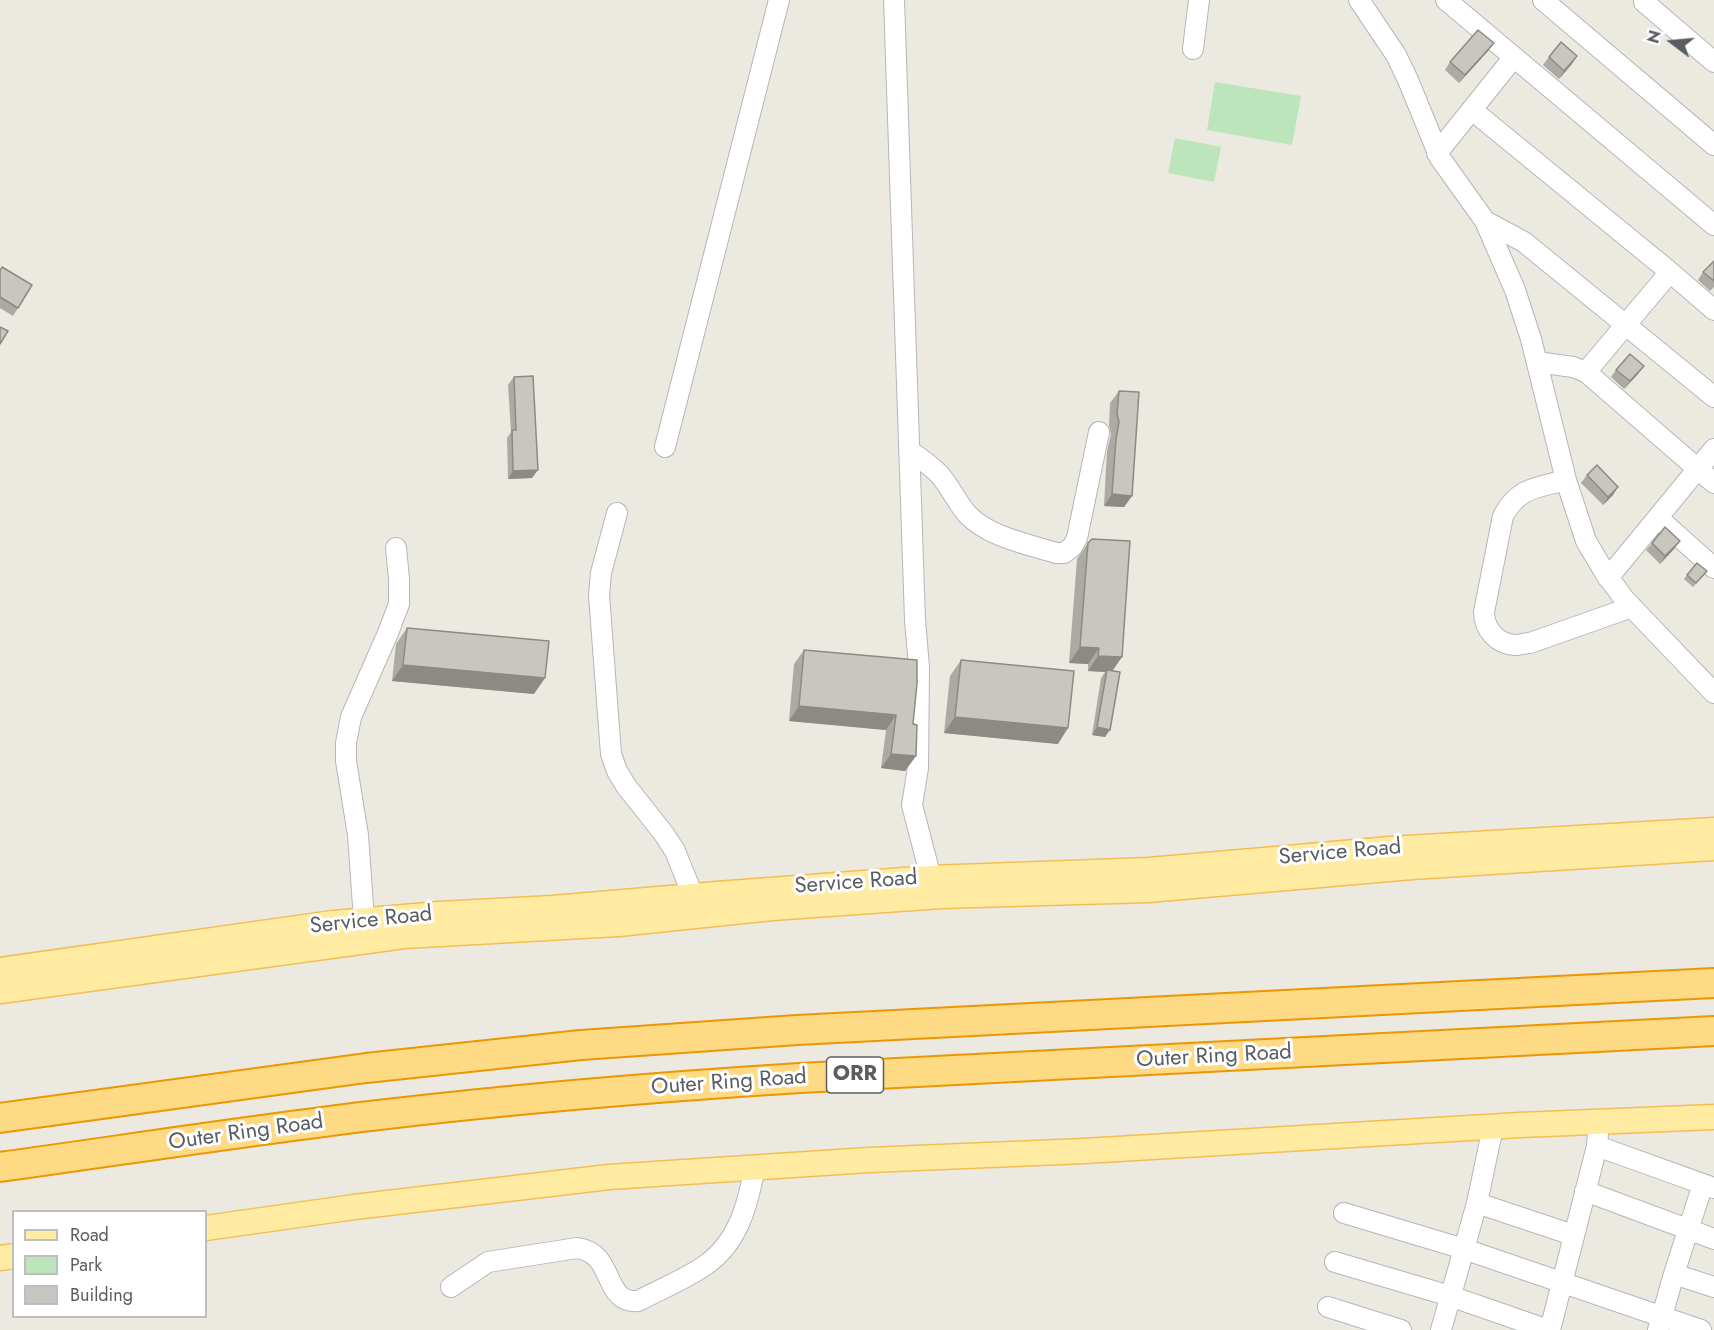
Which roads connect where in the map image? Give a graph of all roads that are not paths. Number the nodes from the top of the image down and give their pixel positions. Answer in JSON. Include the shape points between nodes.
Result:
{"nodes":[{"id":1,"x":779,"y":0,"type":"edge"},
{"id":2,"x":894,"y":0,"type":"edge"},
{"id":3,"x":1199,"y":0,"type":"edge"},
{"id":4,"x":1359,"y":0,"type":"edge"},
{"id":5,"x":1446,"y":0,"type":"edge"},
{"id":6,"x":1543,"y":0,"type":"edge"},
{"id":7,"x":1644,"y":2,"type":"dead end"},
{"id":8,"x":1193,"y":49,"type":"dead end"},
{"id":9,"x":1514,"y":57,"type":"junction"},
{"id":10,"x":1714,"y":62,"type":"edge"},
{"id":11,"x":1472,"y":110,"type":"junction"},
{"id":12,"x":1711,"y":135,"type":"edge"},
{"id":13,"x":1437,"y":153,"type":"junction"},
{"id":14,"x":1485,"y":221,"type":"junction"},
{"id":15,"x":1714,"y":225,"type":"edge"},
{"id":16,"x":1670,"y":272,"type":"junction"},
{"id":17,"x":1714,"y":310,"type":"edge"},
{"id":18,"x":1626,"y":325,"type":"junction"},
{"id":19,"x":1537,"y":363,"type":"junction"},
{"id":20,"x":1586,"y":372,"type":"junction"},
{"id":21,"x":1714,"y":397,"type":"edge"},
{"id":22,"x":1099,"y":432,"type":"dead end"},
{"id":23,"x":665,"y":447,"type":"dead end"},
{"id":24,"x":1714,"y":449,"type":"edge"},
{"id":25,"x":909,"y":451,"type":"junction"},
{"id":26,"x":1698,"y":469,"type":"junction"},
{"id":27,"x":1566,"y":480,"type":"junction"},
{"id":28,"x":1714,"y":483,"type":"edge"},
{"id":29,"x":617,"y":513,"type":"dead end"},
{"id":30,"x":1658,"y":518,"type":"junction"},
{"id":31,"x":396,"y":548,"type":"dead end"},
{"id":32,"x":1714,"y":568,"type":"edge"},
{"id":33,"x":1608,"y":578,"type":"junction"},
{"id":34,"x":1632,"y":607,"type":"junction"},
{"id":35,"x":1714,"y":693,"type":"edge"},
{"id":36,"x":1714,"y":830,"type":"edge"},
{"id":37,"x":1714,"y":848,"type":"edge"},
{"id":38,"x":931,"y":878,"type":"junction"},
{"id":39,"x":693,"y":896,"type":"junction"},
{"id":40,"x":364,"y":920,"type":"junction"},
{"id":41,"x":0,"y":970,"type":"edge"},
{"id":42,"x":1714,"y":983,"type":"edge"},
{"id":43,"x":0,"y":991,"type":"edge"},
{"id":44,"x":1714,"y":1031,"type":"edge"},
{"id":45,"x":1714,"y":1117,"type":"edge"},
{"id":46,"x":0,"y":1118,"type":"edge"},
{"id":47,"x":1599,"y":1122,"type":"junction"},
{"id":48,"x":1493,"y":1127,"type":"junction"},
{"id":49,"x":1597,"y":1146,"type":"junction"},
{"id":50,"x":0,"y":1167,"type":"edge"},
{"id":51,"x":755,"y":1167,"type":"junction"},
{"id":52,"x":1709,"y":1186,"type":"edge"},
{"id":53,"x":1585,"y":1191,"type":"junction"},
{"id":54,"x":1477,"y":1203,"type":"junction"},
{"id":55,"x":1344,"y":1213,"type":"dead end"},
{"id":56,"x":207,"y":1228,"type":"edge"},
{"id":57,"x":1688,"y":1231,"type":"junction"},
{"id":58,"x":1573,"y":1235,"type":"junction"},
{"id":59,"x":1714,"y":1239,"type":"edge"},
{"id":60,"x":1464,"y":1249,"type":"junction"},
{"id":61,"x":1335,"y":1262,"type":"dead end"},
{"id":62,"x":1674,"y":1274,"type":"junction"},
{"id":63,"x":1562,"y":1283,"type":"junction"},
{"id":64,"x":451,"y":1287,"type":"dead end"},
{"id":65,"x":1714,"y":1287,"type":"edge"},
{"id":66,"x":1450,"y":1296,"type":"junction"},
{"id":67,"x":1328,"y":1307,"type":"dead end"},
{"id":68,"x":1660,"y":1324,"type":"edge"},
{"id":69,"x":1401,"y":1330,"type":"edge"},
{"id":70,"x":1441,"y":1330,"type":"edge"},
{"id":71,"x":1549,"y":1330,"type":"edge"},
{"id":72,"x":1701,"y":1330,"type":"edge"}],
"edges":[{"from":1,"to":23,"type":"street"},
{"from":2,"to":25,"type":"street"},
{"from":3,"to":8,"type":"street"},
{"from":4,"to":13,"type":"street","via":[[1396,55]]},
{"from":5,"to":9,"type":"street"},
{"from":6,"to":12,"type":"street"},
{"from":7,"to":10,"type":"street"},
{"from":9,"to":11,"type":"street"},
{"from":9,"to":15,"type":"street"},
{"from":11,"to":13,"type":"street"},
{"from":11,"to":16,"type":"street"},
{"from":13,"to":14,"type":"street"},
{"from":14,"to":18,"type":"street","via":[[1524,242]]},
{"from":14,"to":19,"type":"street","via":[[1515,290]]},
{"from":16,"to":17,"type":"street"},
{"from":16,"to":18,"type":"street"},
{"from":18,"to":20,"type":"street"},
{"from":18,"to":21,"type":"street"},
{"from":19,"to":20,"type":"street"},
{"from":19,"to":27,"type":"street"},
{"from":20,"to":26,"type":"street"},
{"from":22,"to":25,"type":"street","via":[[1077,538],[1064,553],[981,526],[968,515],[940,475]]},
{"from":24,"to":26,"type":"street"},
{"from":25,"to":38,"type":"street","via":[[919,668],[918,768],[912,805]]},
{"from":26,"to":28,"type":"street"},
{"from":26,"to":30,"type":"street"},
{"from":27,"to":33,"type":"street","via":[[1586,541]]},
{"from":27,"to":34,"type":"street","via":[[1527,491],[1510,503],[1503,516],[1484,622],[1490,633],[1515,645]]},
{"from":29,"to":39,"type":"street","via":[[599,595],[611,754],[626,786],[675,851]]},
{"from":30,"to":32,"type":"street"},
{"from":30,"to":33,"type":"street"},
{"from":31,"to":40,"type":"street","via":[[399,604],[351,717],[346,743]]},
{"from":33,"to":34,"type":"street"},
{"from":34,"to":35,"type":"street"},
{"from":36,"to":38,"type":"main road","name":"Service Road","via":[[1390,849],[1149,870]]},
{"from":37,"to":43,"type":"main road","via":[[1412,867],[1148,890],[941,896],[618,924],[404,936]]},
{"from":38,"to":39,"type":"main road","name":"Service Road"},
{"from":39,"to":40,"type":"main road","name":"Service Road"},
{"from":40,"to":41,"type":"main road","name":"Service Road"},
{"from":42,"to":46,"type":"highway","number":"ORR","via":[[592,1044],[356,1069]]},
{"from":44,"to":50,"type":"highway","name":"Outer Ring Road","number":"ORR","via":[[657,1088],[371,1116]]},
{"from":45,"to":47,"type":"main road"},
{"from":47,"to":48,"type":"main road"},
{"from":47,"to":49,"type":"street"},
{"from":48,"to":51,"type":"main road"},
{"from":48,"to":54,"type":"street"},
{"from":49,"to":52,"type":"street"},
{"from":49,"to":53,"type":"street"},
{"from":51,"to":56,"type":"main road","via":[[609,1177]]},
{"from":51,"to":64,"type":"street","via":[[740,1221],[719,1254],[638,1301],[622,1299],[600,1260],[586,1249],[577,1248],[488,1262]]},
{"from":52,"to":57,"type":"street"},
{"from":53,"to":57,"type":"street"},
{"from":53,"to":58,"type":"street"},
{"from":54,"to":58,"type":"street"},
{"from":54,"to":60,"type":"street"},
{"from":55,"to":60,"type":"street"},
{"from":57,"to":59,"type":"street"},
{"from":57,"to":62,"type":"street"},
{"from":58,"to":63,"type":"street"},
{"from":60,"to":63,"type":"street"},
{"from":60,"to":66,"type":"street"},
{"from":61,"to":66,"type":"street"},
{"from":62,"to":65,"type":"street"},
{"from":62,"to":68,"type":"street"},
{"from":63,"to":68,"type":"street"},
{"from":63,"to":71,"type":"street"},
{"from":66,"to":70,"type":"street"},
{"from":66,"to":71,"type":"street"},
{"from":67,"to":69,"type":"street"},
{"from":68,"to":72,"type":"street"}]}
